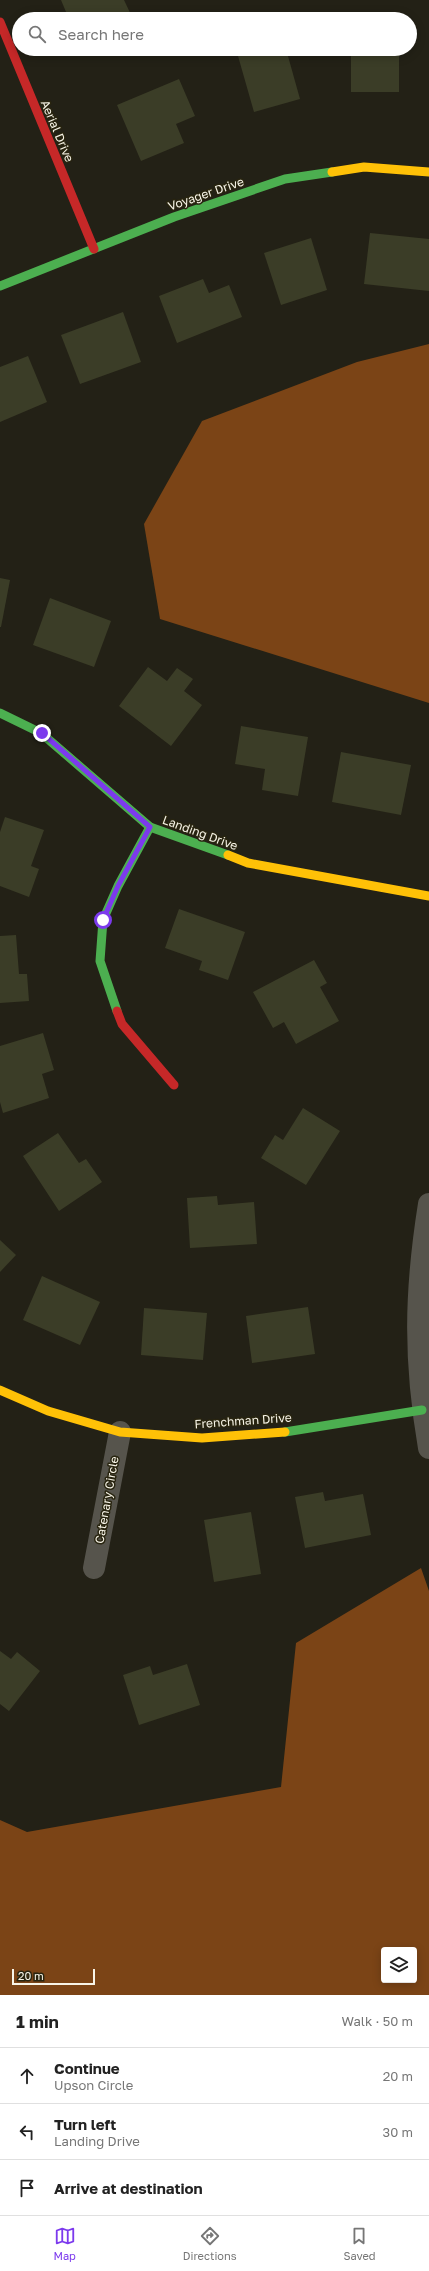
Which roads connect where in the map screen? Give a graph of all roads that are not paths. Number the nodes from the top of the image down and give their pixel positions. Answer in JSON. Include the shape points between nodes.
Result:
{"nodes":[{"id":1,"x":0,"y":22,"type":"edge"},
{"id":2,"x":12,"y":52,"type":"edge"},
{"id":3,"x":13,"y":56,"type":"edge"},
{"id":4,"x":429,"y":172,"type":"edge"},
{"id":5,"x":94,"y":249,"type":"junction"},
{"id":6,"x":0,"y":286,"type":"edge"},
{"id":7,"x":0,"y":713,"type":"edge"},
{"id":8,"x":150,"y":827,"type":"junction"},
{"id":9,"x":429,"y":896,"type":"edge"},
{"id":10,"x":174,"y":1085,"type":"dead end"},
{"id":11,"x":429,"y":1204,"type":"edge"},
{"id":12,"x":0,"y":1390,"type":"edge"},
{"id":13,"x":422,"y":1410,"type":"junction"},
{"id":14,"x":120,"y":1432,"type":"junction"},
{"id":15,"x":429,"y":1448,"type":"edge"},
{"id":16,"x":94,"y":1568,"type":"dead end"}],
"edges":[{"from":1,"to":2,"type":"street","name":"Aerial Drive"},
{"from":3,"to":5,"type":"street","name":"Aerial Drive"},
{"from":4,"to":5,"type":"street","name":"Voyager Drive","via":[[364,167],[285,178],[174,217]]},
{"from":5,"to":6,"type":"street","name":"Voyager Drive"},
{"from":7,"to":8,"type":"street","name":"Landing Drive","via":[[42,733]]},
{"from":8,"to":9,"type":"street","name":"Landing Drive","via":[[248,863]]},
{"from":8,"to":10,"type":"street","via":[[103,920],[100,961],[122,1024]]},
{"from":11,"to":13,"type":"street","via":[[417,1305]]},
{"from":12,"to":14,"type":"street","name":"Frenchman Drive","via":[[48,1411]]},
{"from":13,"to":14,"type":"street","name":"Frenchman Drive","via":[[278,1432],[202,1438]]},
{"from":13,"to":15,"type":"street"},
{"from":14,"to":16,"type":"street","name":"Catenary Circle"}]}
